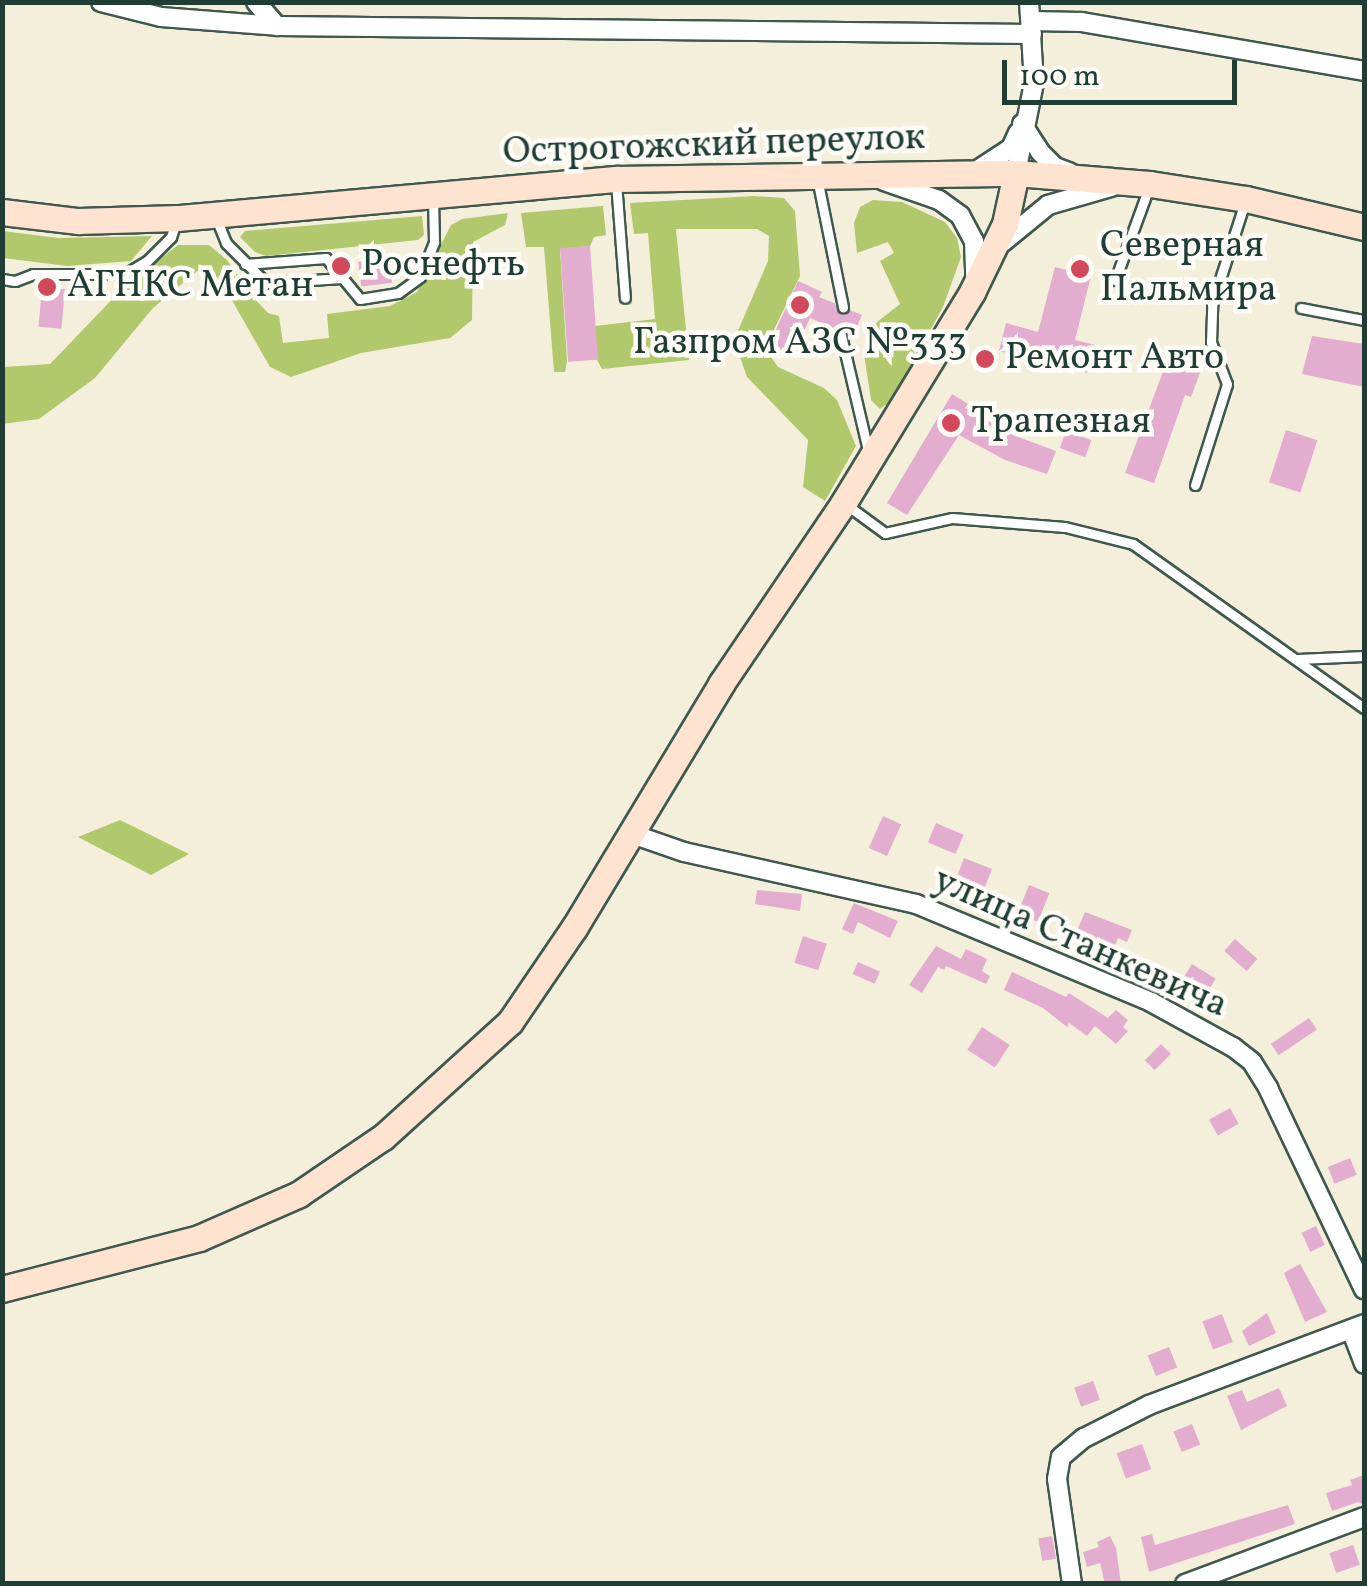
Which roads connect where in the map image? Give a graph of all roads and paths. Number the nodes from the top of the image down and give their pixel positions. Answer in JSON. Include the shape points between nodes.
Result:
{"nodes":[{"id":1,"x":101,"y":2,"type":"edge"},
{"id":2,"x":256,"y":2,"type":"edge"},
{"id":3,"x":1031,"y":19,"type":"edge"},
{"id":4,"x":276,"y":26,"type":"junction"},
{"id":5,"x":1364,"y":71,"type":"edge"},
{"id":6,"x":1022,"y":124,"type":"junction"},
{"id":7,"x":1016,"y":173,"type":"junction"},
{"id":8,"x":967,"y":175,"type":"junction"},
{"id":9,"x":816,"y":176,"type":"junction"},
{"id":10,"x":872,"y":178,"type":"junction"},
{"id":11,"x":1084,"y":178,"type":"junction"},
{"id":12,"x":616,"y":180,"type":"junction"},
{"id":13,"x":1145,"y":183,"type":"junction"},
{"id":14,"x":432,"y":196,"type":"junction"},
{"id":15,"x":1246,"y":199,"type":"junction"},
{"id":16,"x":2,"y":212,"type":"edge"},
{"id":17,"x":215,"y":215,"type":"junction"},
{"id":18,"x":178,"y":218,"type":"junction"},
{"id":19,"x":1364,"y":227,"type":"edge"},
{"id":20,"x":992,"y":252,"type":"junction"},
{"id":21,"x":245,"y":264,"type":"junction"},
{"id":22,"x":343,"y":278,"type":"junction"},
{"id":23,"x":2,"y":280,"type":"edge"},
{"id":24,"x":1115,"y":280,"type":"dead end"},
{"id":25,"x":972,"y":292,"type":"junction"},
{"id":26,"x":625,"y":298,"type":"dead end"},
{"id":27,"x":843,"y":307,"type":"dead end"},
{"id":28,"x":1302,"y":308,"type":"dead end"},
{"id":29,"x":1364,"y":320,"type":"edge"},
{"id":30,"x":840,"y":331,"type":"dead end"},
{"id":31,"x":871,"y":460,"type":"junction"},
{"id":32,"x":1194,"y":485,"type":"dead end"},
{"id":33,"x":844,"y":502,"type":"junction"},
{"id":34,"x":1364,"y":656,"type":"edge"},
{"id":35,"x":1296,"y":658,"type":"junction"},
{"id":36,"x":1364,"y":708,"type":"edge"},
{"id":37,"x":632,"y":834,"type":"junction"},
{"id":38,"x":1364,"y":1289,"type":"edge"},
{"id":39,"x":2,"y":1290,"type":"edge"},
{"id":40,"x":1358,"y":1328,"type":"edge"},
{"id":41,"x":1364,"y":1364,"type":"edge"},
{"id":42,"x":1364,"y":1517,"type":"edge"},
{"id":43,"x":1072,"y":1584,"type":"edge"},
{"id":44,"x":1185,"y":1584,"type":"edge"}],
"edges":[{"from":1,"to":4,"type":"street","via":[[161,17]]},
{"from":2,"to":4,"type":"street"},
{"from":3,"to":4,"type":"street"},
{"from":3,"to":5,"type":"street"},
{"from":3,"to":6,"type":"street","via":[[1034,83]]},
{"from":6,"to":7,"type":"street"},
{"from":6,"to":8,"type":"street","via":[[1011,148]]},
{"from":6,"to":11,"type":"street","via":[[1055,166]]},
{"from":7,"to":8,"type":"main road","name":"Острогожский переулок"},
{"from":7,"to":11,"type":"main road","name":"Острогожский переулок"},
{"from":7,"to":20,"type":"main road"},
{"from":8,"to":10,"type":"main road","name":"Острогожский переулок"},
{"from":9,"to":10,"type":"main road","name":"Острогожский переулок"},
{"from":9,"to":12,"type":"main road","name":"Острогожский переулок"},
{"from":9,"to":27,"type":"lane"},
{"from":10,"to":25,"type":"street","via":[[939,200],[960,215],[974,241]]},
{"from":11,"to":13,"type":"main road","name":"Острогожский переулок"},
{"from":12,"to":14,"type":"main road","name":"Острогожский переулок"},
{"from":12,"to":26,"type":"lane"},
{"from":13,"to":15,"type":"main road","name":"Острогожский переулок"},
{"from":13,"to":20,"type":"street","via":[[1048,205]]},
{"from":13,"to":24,"type":"lane"},
{"from":14,"to":17,"type":"main road","name":"Острогожский переулок"},
{"from":14,"to":22,"type":"lane","via":[[434,242],[420,278],[398,294],[360,299]]},
{"from":15,"to":19,"type":"main road","name":"Острогожский переулок"},
{"from":15,"to":32,"type":"lane","via":[[1212,304],[1211,342],[1227,384]]},
{"from":16,"to":18,"type":"main road","name":"Острогожский переулок","via":[[78,221]]},
{"from":17,"to":18,"type":"main road","name":"Острогожский переулок"},
{"from":17,"to":21,"type":"lane","via":[[226,244]]},
{"from":18,"to":23,"type":"lane","via":[[171,237],[125,274]]},
{"from":20,"to":25,"type":"main road"},
{"from":21,"to":22,"type":"lane","via":[[266,283]]},
{"from":21,"to":22,"type":"lane","via":[[326,258]]},
{"from":25,"to":31,"type":"main road"},
{"from":28,"to":29,"type":"lane"},
{"from":30,"to":31,"type":"lane"},
{"from":31,"to":33,"type":"main road"},
{"from":33,"to":35,"type":"lane","via":[[885,533],[952,518],[1065,526],[1133,544]]},
{"from":33,"to":37,"type":"main road","via":[[721,684]]},
{"from":34,"to":35,"type":"lane"},
{"from":35,"to":36,"type":"lane"},
{"from":37,"to":38,"type":"street","name":"улица Станкевича","via":[[715,860],[916,904],[1151,1002],[1233,1047],[1268,1088]]},
{"from":37,"to":39,"type":"main road","via":[[510,1022],[383,1137],[299,1194],[199,1238]]},
{"from":40,"to":41,"type":"street"},
{"from":40,"to":43,"type":"street","via":[[1149,1405],[1084,1438],[1061,1458],[1057,1478]]},
{"from":42,"to":44,"type":"street"}]}
